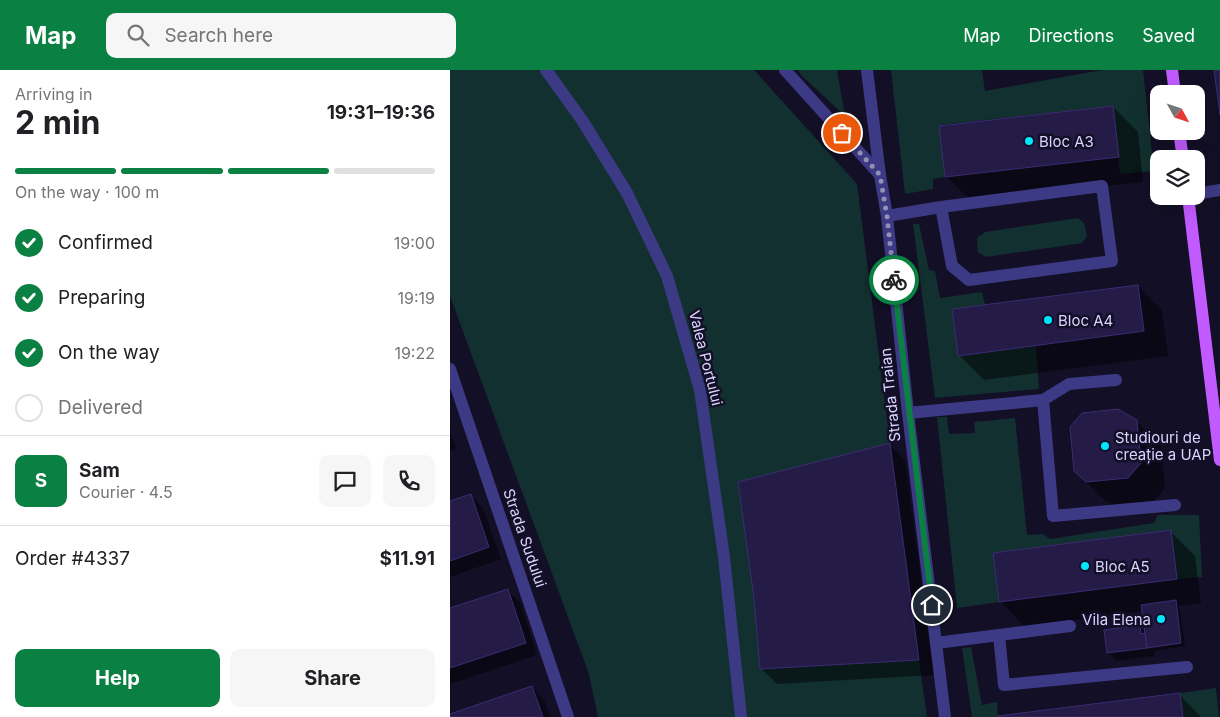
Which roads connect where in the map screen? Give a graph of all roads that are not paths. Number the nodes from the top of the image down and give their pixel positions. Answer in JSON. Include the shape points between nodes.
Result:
{"nodes":[{"id":1,"x":546,"y":70,"type":"edge"},
{"id":2,"x":785,"y":70,"type":"edge"},
{"id":3,"x":867,"y":70,"type":"edge"},
{"id":4,"x":1172,"y":70,"type":"edge"},
{"id":5,"x":1174,"y":85,"type":"edge"},
{"id":6,"x":880,"y":175,"type":"junction"},
{"id":7,"x":1220,"y":190,"type":"edge"},
{"id":8,"x":1205,"y":192,"type":"edge"},
{"id":9,"x":1189,"y":205,"type":"edge"},
{"id":10,"x":942,"y":207,"type":"junction"},
{"id":11,"x":887,"y":216,"type":"junction"},
{"id":12,"x":450,"y":369,"type":"edge"},
{"id":13,"x":1116,"y":380,"type":"dead end"},
{"id":14,"x":1043,"y":400,"type":"junction"},
{"id":15,"x":908,"y":413,"type":"junction"},
{"id":16,"x":1220,"y":455,"type":"edge"},
{"id":17,"x":1220,"y":460,"type":"edge"},
{"id":18,"x":1175,"y":506,"type":"dead end"},
{"id":19,"x":1070,"y":626,"type":"dead end"},
{"id":20,"x":999,"y":635,"type":"junction"},
{"id":21,"x":936,"y":643,"type":"junction"},
{"id":22,"x":1186,"y":667,"type":"dead end"},
{"id":23,"x":568,"y":717,"type":"edge"},
{"id":24,"x":740,"y":717,"type":"edge"},
{"id":25,"x":945,"y":717,"type":"edge"}],
"edges":[{"from":1,"to":24,"type":"street","name":"Valea Portului","via":[[582,120],[627,193],[667,276],[700,390],[724,556]]},
{"from":2,"to":6,"type":"street"},
{"from":3,"to":6,"type":"street","name":"Strada Traian"},
{"from":4,"to":5,"type":"main road"},
{"from":6,"to":11,"type":"street","name":"Strada Traian"},
{"from":7,"to":8,"type":"street"},
{"from":9,"to":16,"type":"main road"},
{"from":10,"to":10,"type":"street","via":[[1102,186],[1112,261],[969,280],[952,266]]},
{"from":10,"to":11,"type":"street"},
{"from":11,"to":15,"type":"street","name":"Strada Traian"},
{"from":12,"to":23,"type":"street","name":"Strada Sudului"},
{"from":13,"to":14,"type":"street","via":[[1069,384]]},
{"from":14,"to":15,"type":"street"},
{"from":14,"to":18,"type":"street","via":[[1053,516]]},
{"from":15,"to":21,"type":"street","name":"Strada Traian"},
{"from":16,"to":17,"type":"main road"},
{"from":19,"to":20,"type":"street"},
{"from":20,"to":21,"type":"street"},
{"from":20,"to":22,"type":"street","via":[[1004,685]]},
{"from":21,"to":25,"type":"street","name":"Strada Traian"}]}
